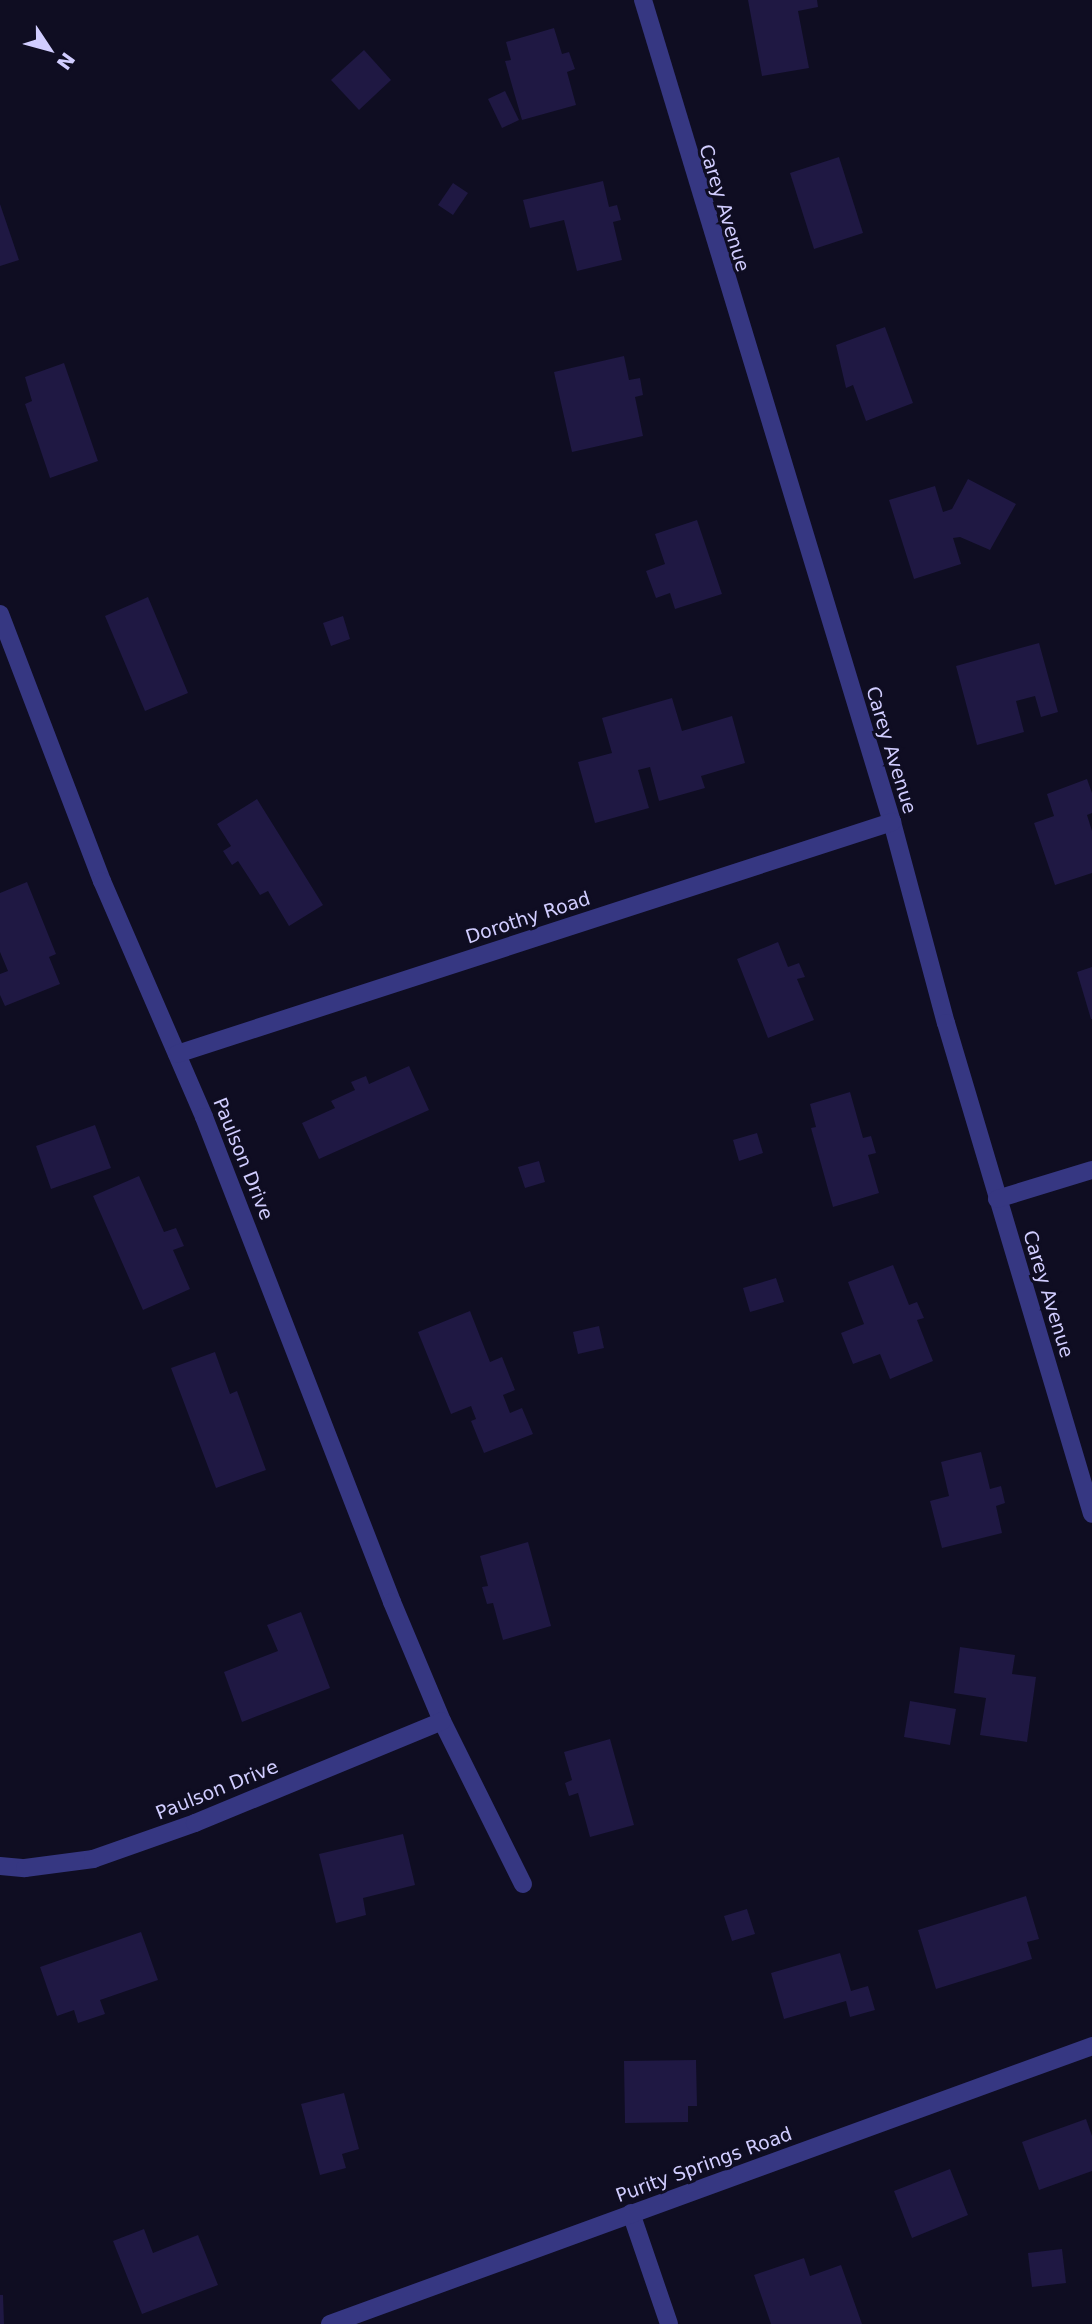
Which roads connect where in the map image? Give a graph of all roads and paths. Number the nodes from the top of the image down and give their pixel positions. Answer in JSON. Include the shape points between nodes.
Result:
{"nodes":[{"id":1,"x":643,"y":0,"type":"edge"},
{"id":2,"x":0,"y":614,"type":"edge"},
{"id":3,"x":892,"y":822,"type":"junction"},
{"id":4,"x":177,"y":1054,"type":"junction"},
{"id":5,"x":1092,"y":1170,"type":"edge"},
{"id":6,"x":997,"y":1199,"type":"junction"},
{"id":7,"x":1092,"y":1514,"type":"edge"},
{"id":8,"x":442,"y":1721,"type":"junction"},
{"id":9,"x":0,"y":1867,"type":"edge"},
{"id":10,"x":523,"y":1884,"type":"dead end"},
{"id":11,"x":1092,"y":2046,"type":"edge"},
{"id":12,"x":631,"y":2213,"type":"junction"},
{"id":13,"x":330,"y":2324,"type":"edge"},
{"id":14,"x":669,"y":2324,"type":"edge"}],
"edges":[{"from":1,"to":3,"type":"street","name":"Carey Avenue"},
{"from":2,"to":4,"type":"street","name":"Paulson Drive","via":[[102,881]]},
{"from":3,"to":4,"type":"street","name":"Dorothy Road"},
{"from":3,"to":6,"type":"street","name":"Carey Avenue"},
{"from":4,"to":8,"type":"street","name":"Paulson Drive"},
{"from":5,"to":6,"type":"street"},
{"from":6,"to":7,"type":"street","name":"Carey Avenue"},
{"from":8,"to":9,"type":"street","name":"Paulson Drive","via":[[195,1823],[93,1859]]},
{"from":8,"to":10,"type":"street","name":"Paulson Drive"},
{"from":11,"to":12,"type":"street","name":"Purity Springs Road"},
{"from":12,"to":13,"type":"street","name":"Purity Springs Road"},
{"from":12,"to":14,"type":"street"}]}
